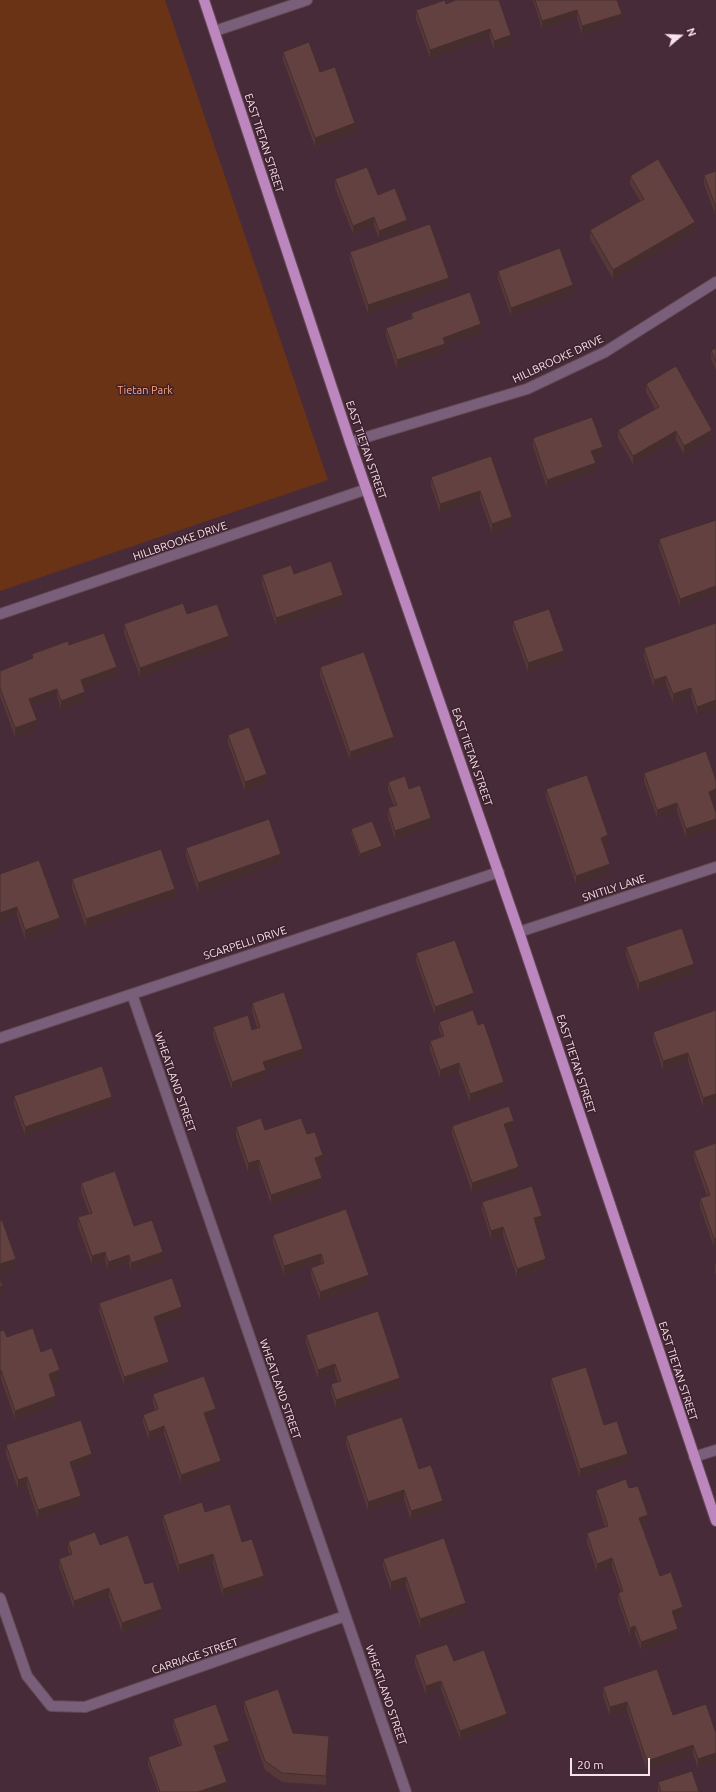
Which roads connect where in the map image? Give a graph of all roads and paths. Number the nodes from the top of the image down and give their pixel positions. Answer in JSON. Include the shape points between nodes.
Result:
{"nodes":[{"id":1,"x":204,"y":0,"type":"edge"},
{"id":2,"x":307,"y":0,"type":"edge"},
{"id":3,"x":215,"y":31,"type":"junction"},
{"id":4,"x":716,"y":282,"type":"edge"},
{"id":5,"x":350,"y":442,"type":"junction"},
{"id":6,"x":367,"y":489,"type":"junction"},
{"id":7,"x":0,"y":614,"type":"edge"},
{"id":8,"x":716,"y":867,"type":"edge"},
{"id":9,"x":498,"y":872,"type":"junction"},
{"id":10,"x":519,"y":932,"type":"junction"},
{"id":11,"x":132,"y":994,"type":"junction"},
{"id":12,"x":0,"y":1038,"type":"edge"},
{"id":13,"x":716,"y":1450,"type":"edge"},
{"id":14,"x":694,"y":1457,"type":"junction"},
{"id":15,"x":716,"y":1521,"type":"edge"},
{"id":16,"x":0,"y":1598,"type":"edge"},
{"id":17,"x":346,"y":1616,"type":"junction"},
{"id":18,"x":406,"y":1792,"type":"edge"}],
"edges":[{"from":1,"to":3,"type":"main road","name":"EAST TIETAN STREET"},
{"from":2,"to":3,"type":"street"},
{"from":3,"to":5,"type":"main road","name":"EAST TIETAN STREET"},
{"from":4,"to":5,"type":"street","name":"HILLBROOKE DRIVE","via":[[605,352],[527,389]]},
{"from":5,"to":6,"type":"main road","name":"EAST TIETAN STREET"},
{"from":6,"to":7,"type":"street","name":"HILLBROOKE DRIVE"},
{"from":6,"to":9,"type":"main road","name":"EAST TIETAN STREET"},
{"from":8,"to":10,"type":"street","name":"SNITILY LANE"},
{"from":9,"to":10,"type":"main road","name":"EAST TIETAN STREET"},
{"from":9,"to":11,"type":"street","name":"SCARPELLI DRIVE"},
{"from":10,"to":14,"type":"main road","name":"EAST TIETAN STREET"},
{"from":11,"to":12,"type":"street","name":"SCARPELLI DRIVE"},
{"from":11,"to":17,"type":"street","name":"WHEATLAND STREET"},
{"from":13,"to":14,"type":"street"},
{"from":14,"to":15,"type":"main road","name":"EAST TIETAN STREET"},
{"from":16,"to":17,"type":"street","name":"CARRIAGE STREET","via":[[27,1676],[51,1706],[85,1707]]},
{"from":17,"to":18,"type":"street","name":"WHEATLAND STREET"}]}
